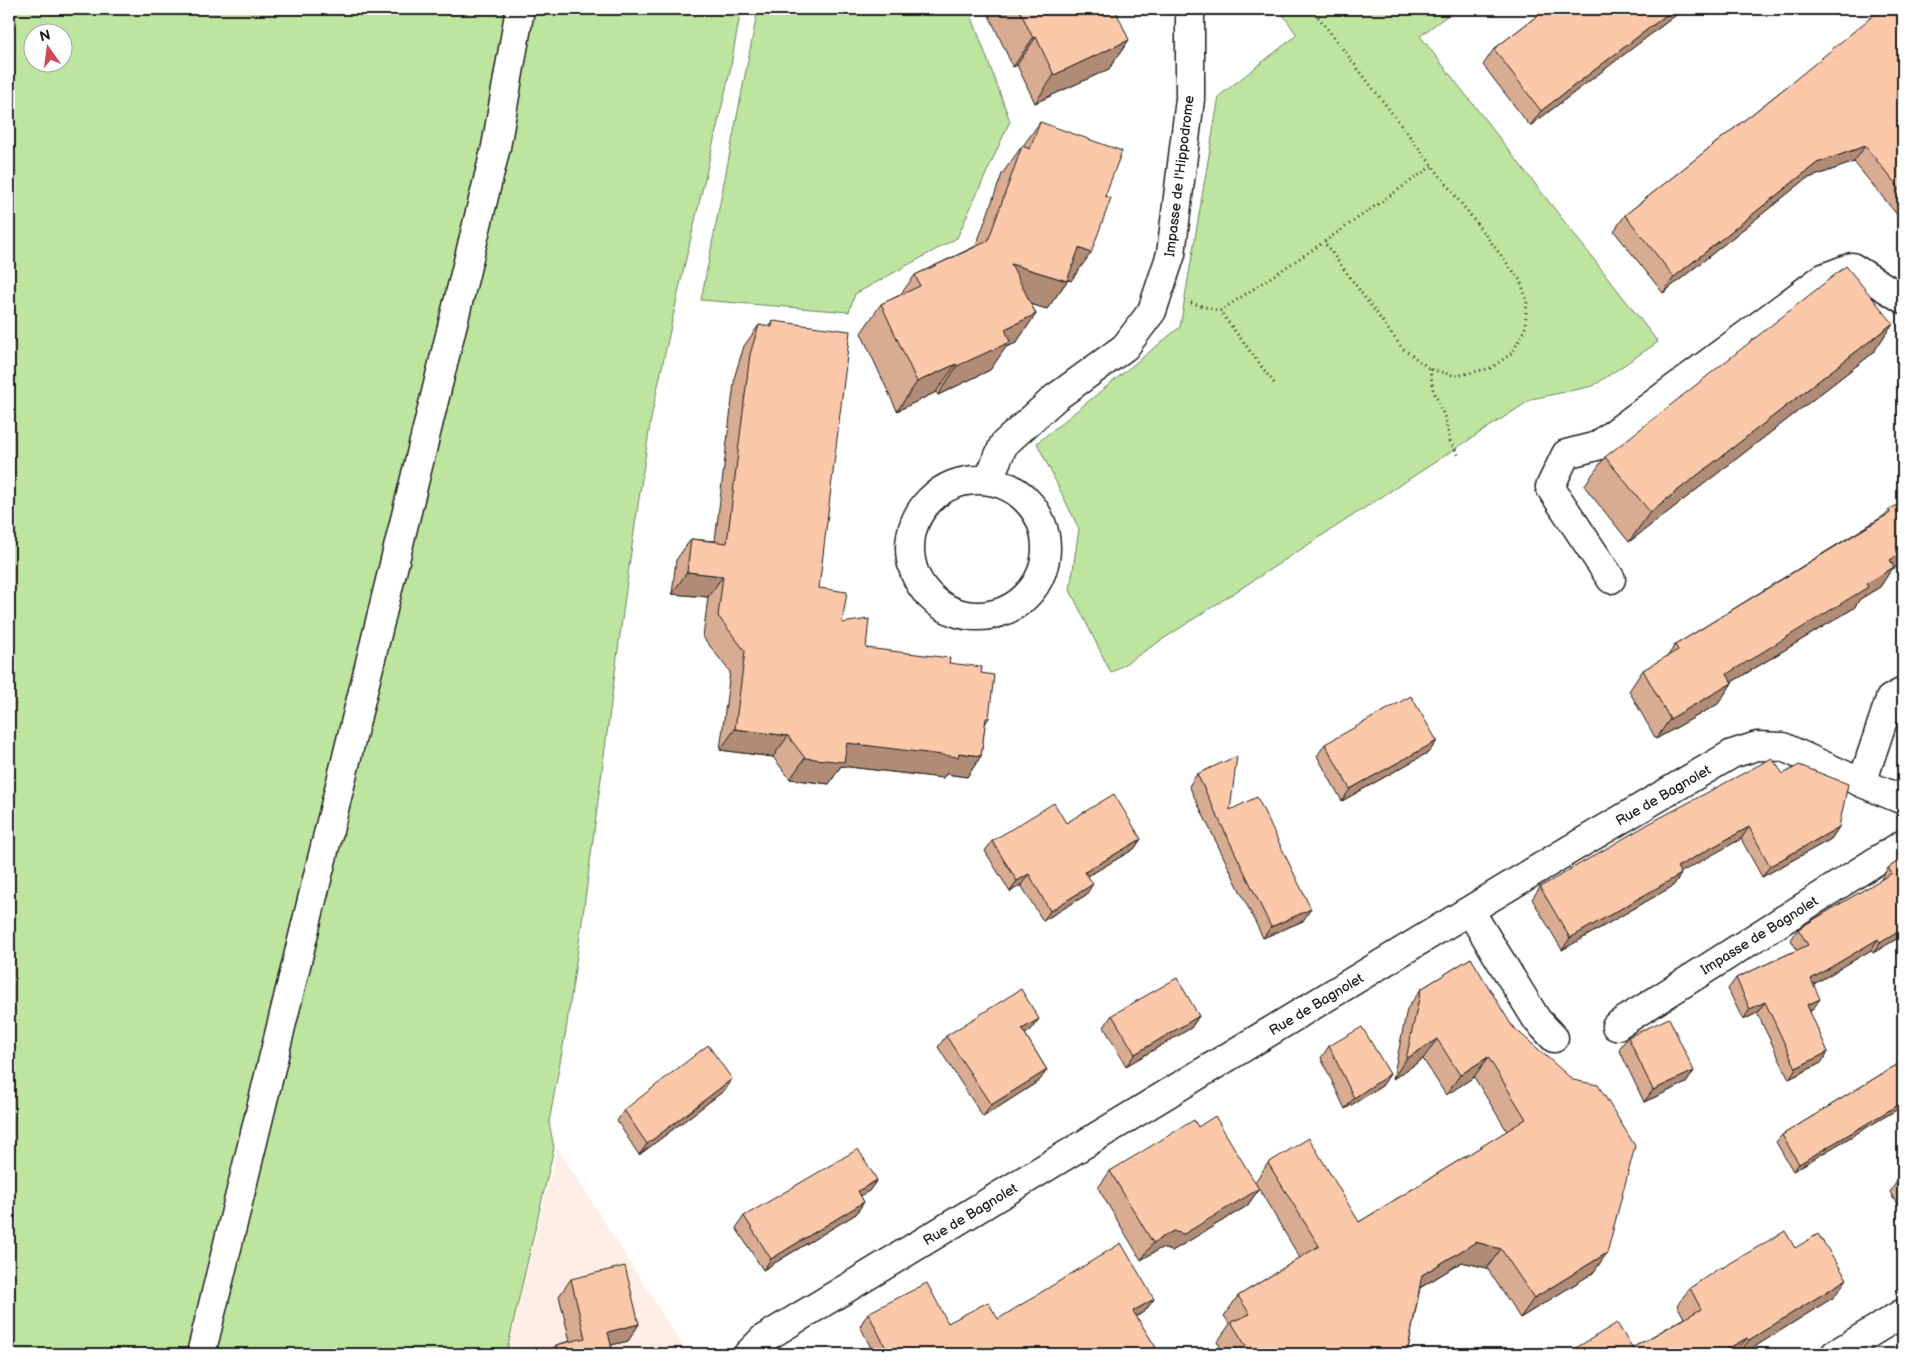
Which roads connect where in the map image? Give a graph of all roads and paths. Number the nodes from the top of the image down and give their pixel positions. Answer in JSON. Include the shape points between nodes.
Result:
{"nodes":[{"id":1,"x":520,"y":9,"type":"edge"},
{"id":2,"x":1190,"y":9,"type":"edge"},
{"id":3,"x":1312,"y":9,"type":"edge"},
{"id":4,"x":1432,"y":166,"type":"junction"},
{"id":5,"x":1324,"y":242,"type":"junction"},
{"id":6,"x":1903,"y":300,"type":"edge"},
{"id":7,"x":1430,"y":369,"type":"junction"},
{"id":8,"x":1274,"y":383,"type":"dead end"},
{"id":9,"x":1459,"y":456,"type":"dead end"},
{"id":10,"x":988,"y":480,"type":"junction"},
{"id":11,"x":1611,"y":579,"type":"dead end"},
{"id":12,"x":1903,"y":692,"type":"edge"},
{"id":13,"x":1862,"y":783,"type":"junction"},
{"id":14,"x":1903,"y":800,"type":"edge"},
{"id":15,"x":1903,"y":844,"type":"edge"},
{"id":16,"x":1470,"y":911,"type":"junction"},
{"id":17,"x":1616,"y":1026,"type":"dead end"},
{"id":18,"x":1554,"y":1038,"type":"dead end"},
{"id":19,"x":1903,"y":1313,"type":"edge"},
{"id":20,"x":201,"y":1354,"type":"edge"},
{"id":21,"x":748,"y":1354,"type":"edge"},
{"id":22,"x":1835,"y":1354,"type":"edge"}],
"edges":[{"from":1,"to":20,"type":"street","via":[[496,148]]},
{"from":2,"to":10,"type":"street","name":"Impasse de l'Hippodrome","via":[[1190,99],[1172,244],[1152,311],[1125,347],[1055,398],[1004,444]]},
{"from":3,"to":4,"type":"path"},
{"from":4,"to":5,"type":"path"},
{"from":4,"to":7,"type":"path","via":[[1520,280],[1527,301],[1525,329],[1512,353],[1491,368],[1456,376]]},
{"from":5,"to":7,"type":"path","via":[[1402,348]]},
{"from":5,"to":8,"type":"path","via":[[1220,311]]},
{"from":6,"to":11,"type":"street","via":[[1852,267],[1823,278],[1597,446],[1566,454],[1550,487]]},
{"from":7,"to":9,"type":"path","via":[[1450,441]]},
{"from":10,"to":10,"type":"street","via":[[961,482],[933,495],[916,517],[909,561],[928,598],[963,617],[1006,613],[1037,586],[1047,552],[1034,508],[1016,491]]},
{"from":12,"to":13,"type":"street","via":[[1890,700]]},
{"from":13,"to":14,"type":"street","name":"Rue de Bagnolet"},
{"from":13,"to":16,"type":"street","name":"Rue de Bagnolet","via":[[1783,747],[1757,746],[1732,754]]},
{"from":15,"to":17,"type":"street","name":"Impasse de Bagnolet"},
{"from":16,"to":18,"type":"street","via":[[1537,1020]]},
{"from":16,"to":21,"type":"street","name":"Rue de Bagnolet","via":[[763,1339]]},
{"from":19,"to":22,"type":"street"}]}
